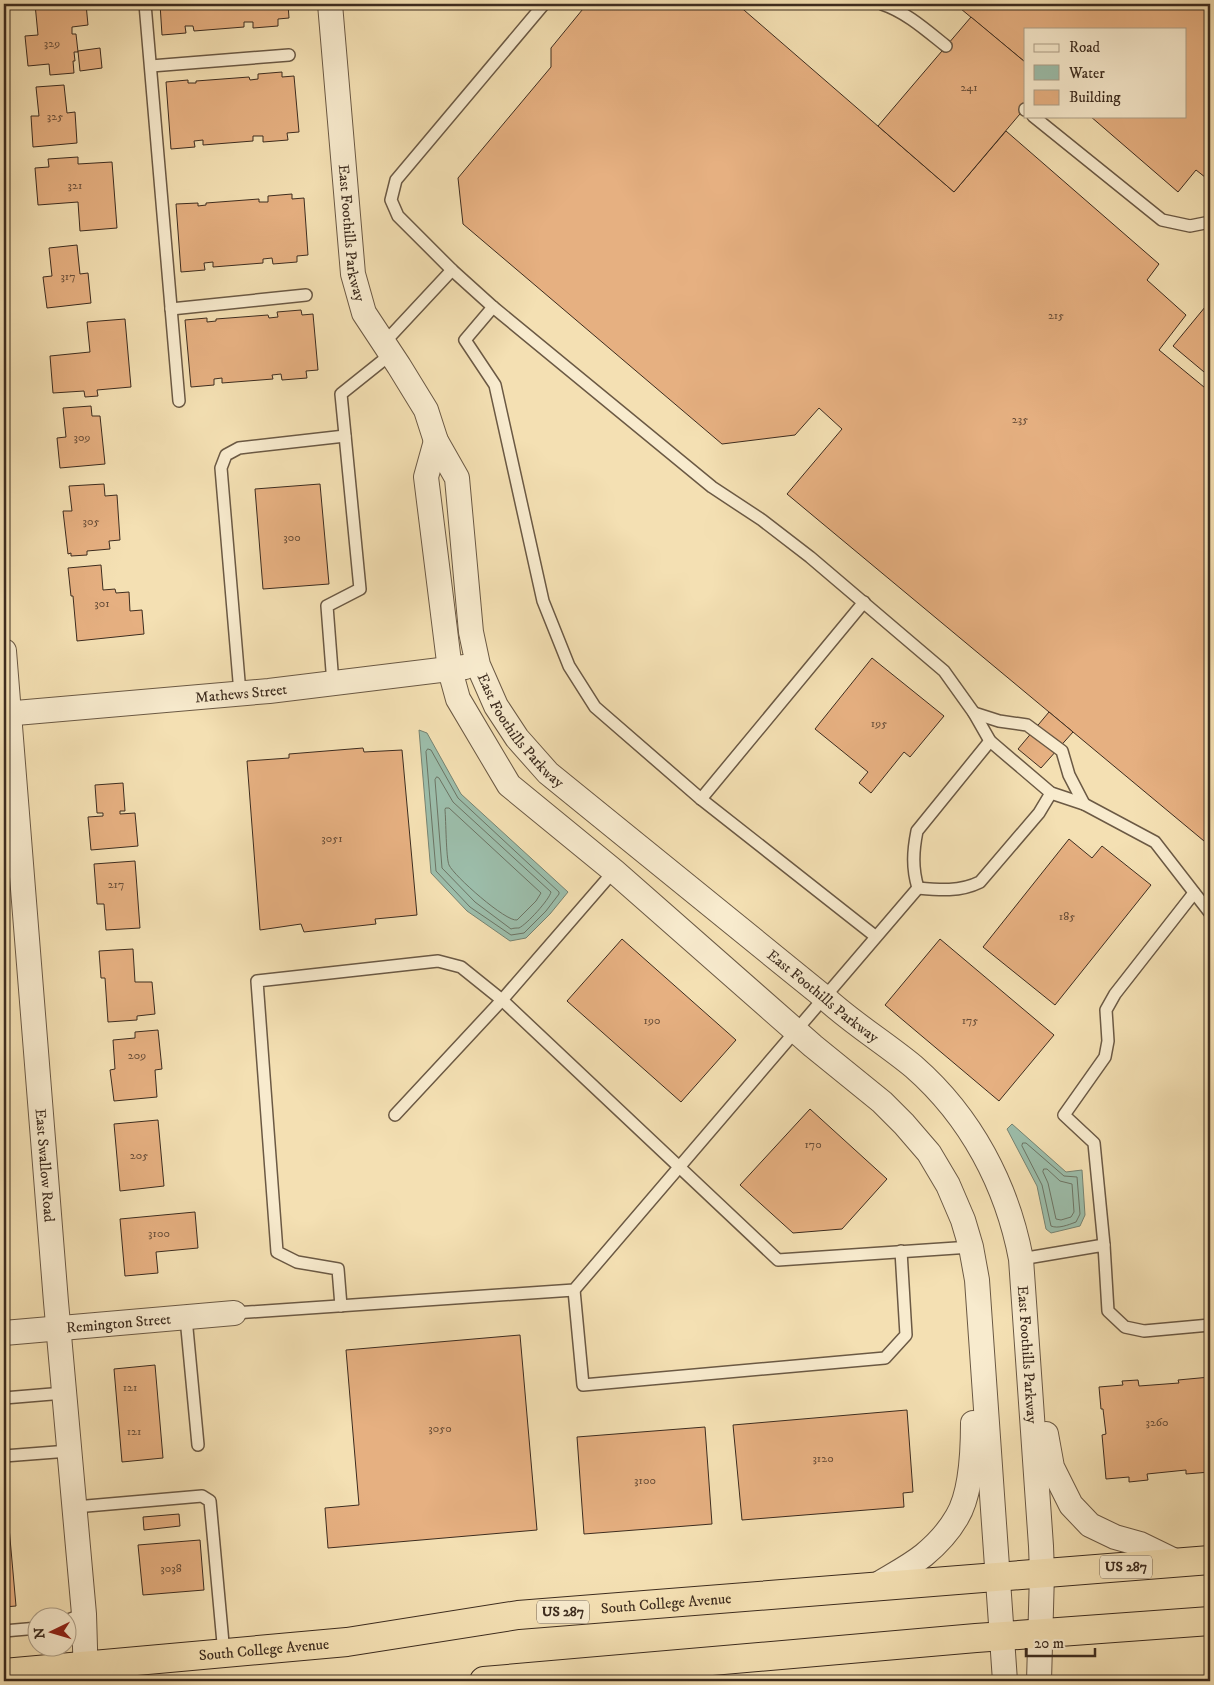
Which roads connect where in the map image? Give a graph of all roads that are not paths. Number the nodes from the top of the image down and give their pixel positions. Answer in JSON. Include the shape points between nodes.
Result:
{"nodes":[{"id":1,"x":145,"y":4,"type":"edge"},
{"id":2,"x":330,"y":4,"type":"edge"},
{"id":3,"x":544,"y":4,"type":"edge"},
{"id":4,"x":882,"y":4,"type":"edge"},
{"id":5,"x":946,"y":46,"type":"dead end"},
{"id":6,"x":288,"y":55,"type":"dead end"},
{"id":7,"x":150,"y":66,"type":"junction"},
{"id":8,"x":1035,"y":118,"type":"edge"},
{"id":9,"x":1210,"y":222,"type":"edge"},
{"id":10,"x":452,"y":270,"type":"junction"},
{"id":11,"x":306,"y":295,"type":"dead end"},
{"id":12,"x":492,"y":307,"type":"junction"},
{"id":13,"x":171,"y":309,"type":"junction"},
{"id":14,"x":387,"y":349,"type":"junction"},
{"id":15,"x":179,"y":400,"type":"dead end"},
{"id":16,"x":345,"y":436,"type":"junction"},
{"id":17,"x":436,"y":441,"type":"junction"},
{"id":18,"x":864,"y":602,"type":"junction"},
{"id":19,"x":4,"y":651,"type":"edge"},
{"id":20,"x":478,"y":665,"type":"junction"},
{"id":21,"x":450,"y":670,"type":"junction"},
{"id":22,"x":333,"y":684,"type":"junction"},
{"id":23,"x":240,"y":693,"type":"junction"},
{"id":24,"x":974,"y":713,"type":"junction"},
{"id":25,"x":6,"y":714,"type":"edge"},
{"id":26,"x":990,"y":740,"type":"junction"},
{"id":27,"x":1051,"y":793,"type":"junction"},
{"id":28,"x":701,"y":799,"type":"junction"},
{"id":29,"x":1084,"y":804,"type":"junction"},
{"id":30,"x":614,"y":872,"type":"junction"},
{"id":31,"x":918,"y":888,"type":"junction"},
{"id":32,"x":1194,"y":893,"type":"junction"},
{"id":33,"x":1210,"y":913,"type":"edge"},
{"id":34,"x":875,"y":936,"type":"junction"},
{"id":35,"x":824,"y":997,"type":"junction"},
{"id":36,"x":502,"y":1000,"type":"junction"},
{"id":37,"x":796,"y":1031,"type":"junction"},
{"id":38,"x":396,"y":1115,"type":"dead end"},
{"id":39,"x":680,"y":1167,"type":"junction"},
{"id":40,"x":1104,"y":1245,"type":"junction"},
{"id":41,"x":971,"y":1247,"type":"junction"},
{"id":42,"x":901,"y":1251,"type":"junction"},
{"id":43,"x":1021,"y":1259,"type":"junction"},
{"id":44,"x":574,"y":1290,"type":"junction"},
{"id":45,"x":341,"y":1306,"type":"junction"},
{"id":46,"x":234,"y":1313,"type":"joint"},
{"id":47,"x":186,"y":1318,"type":"junction"},
{"id":48,"x":1210,"y":1325,"type":"edge"},
{"id":49,"x":59,"y":1328,"type":"junction"},
{"id":50,"x":4,"y":1333,"type":"edge"},
{"id":51,"x":983,"y":1383,"type":"junction"},
{"id":52,"x":64,"y":1393,"type":"junction"},
{"id":53,"x":4,"y":1398,"type":"edge"},
{"id":54,"x":1031,"y":1403,"type":"junction"},
{"id":55,"x":198,"y":1445,"type":"dead end"},
{"id":56,"x":69,"y":1451,"type":"junction"},
{"id":57,"x":4,"y":1456,"type":"edge"},
{"id":58,"x":75,"y":1507,"type":"junction"},
{"id":59,"x":1210,"y":1560,"type":"edge"},
{"id":60,"x":1179,"y":1563,"type":"junction"},
{"id":61,"x":1042,"y":1573,"type":"junction"},
{"id":62,"x":998,"y":1576,"type":"junction"},
{"id":63,"x":875,"y":1586,"type":"junction"},
{"id":64,"x":76,"y":1608,"type":"edge"},
{"id":65,"x":1210,"y":1622,"type":"edge"},
{"id":66,"x":28,"y":1629,"type":"edge"},
{"id":67,"x":78,"y":1630,"type":"edge"},
{"id":68,"x":4,"y":1631,"type":"edge"},
{"id":69,"x":1040,"y":1634,"type":"junction"},
{"id":70,"x":1002,"y":1636,"type":"junction"},
{"id":71,"x":224,"y":1654,"type":"junction"},
{"id":72,"x":4,"y":1673,"type":"edge"},
{"id":73,"x":85,"y":1674,"type":"edge"},
{"id":74,"x":484,"y":1681,"type":"edge"},
{"id":75,"x":1005,"y":1681,"type":"edge"},
{"id":76,"x":1039,"y":1681,"type":"edge"}],
"edges":[{"from":1,"to":7,"type":"lane"},
{"from":2,"to":14,"type":"street","name":"East Foothills Parkway","via":[[353,274],[364,313]]},
{"from":3,"to":10,"type":"lane","via":[[396,180],[391,200],[398,216]]},
{"from":4,"to":5,"type":"lane","via":[[916,21]]},
{"from":6,"to":7,"type":"lane"},
{"from":7,"to":13,"type":"lane"},
{"from":8,"to":9,"type":"lane","via":[[1162,220],[1190,226]]},
{"from":10,"to":12,"type":"lane"},
{"from":10,"to":14,"type":"lane"},
{"from":11,"to":13,"type":"lane"},
{"from":12,"to":18,"type":"lane","via":[[712,487],[810,556]]},
{"from":12,"to":28,"type":"lane","via":[[465,340],[495,386],[543,601],[569,666],[595,707]]},
{"from":13,"to":15,"type":"lane"},
{"from":14,"to":16,"type":"lane","via":[[341,394]]},
{"from":14,"to":17,"type":"street","name":"East Foothills Parkway","via":[[426,410]]},
{"from":16,"to":22,"type":"lane","via":[[360,589],[327,606]]},
{"from":16,"to":23,"type":"lane","via":[[239,448],[226,455],[221,468]]},
{"from":17,"to":20,"type":"street","name":"East Foothills Parkway","via":[[457,478],[471,632]]},
{"from":17,"to":21,"type":"street","name":"East Foothills Parkway","via":[[426,477]]},
{"from":18,"to":24,"type":"lane","via":[[944,671]]},
{"from":18,"to":28,"type":"lane"},
{"from":19,"to":25,"type":"street","name":"East Swallow Road"},
{"from":20,"to":21,"type":"street","name":"Mathews Street"},
{"from":20,"to":35,"type":"street","name":"East Foothills Parkway","via":[[501,714],[548,773]]},
{"from":21,"to":22,"type":"street","name":"Mathews Street"},
{"from":21,"to":30,"type":"street","name":"East Foothills Parkway","via":[[458,699],[509,786]]},
{"from":22,"to":23,"type":"street","name":"Mathews Street"},
{"from":23,"to":25,"type":"street","name":"Mathews Street"},
{"from":24,"to":26,"type":"lane"},
{"from":24,"to":29,"type":"lane","via":[[1027,725],[1062,751],[1069,775]]},
{"from":25,"to":49,"type":"street","name":"East Swallow Road"},
{"from":26,"to":27,"type":"lane"},
{"from":26,"to":31,"type":"lane","via":[[917,831],[913,870]]},
{"from":27,"to":29,"type":"lane"},
{"from":27,"to":31,"type":"lane","via":[[1039,813],[980,882],[959,889]]},
{"from":28,"to":34,"type":"lane"},
{"from":29,"to":32,"type":"lane","via":[[1155,842]]},
{"from":30,"to":36,"type":"lane"},
{"from":30,"to":37,"type":"street","name":"East Foothills Parkway"},
{"from":31,"to":34,"type":"lane"},
{"from":32,"to":33,"type":"lane"},
{"from":32,"to":40,"type":"lane","via":[[1115,994],[1106,1010],[1108,1041],[1105,1057],[1064,1115],[1094,1143]]},
{"from":34,"to":35,"type":"lane"},
{"from":35,"to":37,"type":"lane"},
{"from":35,"to":43,"type":"street","name":"East Foothills Parkway","via":[[913,1067],[967,1126],[990,1164],[1007,1204]]},
{"from":36,"to":38,"type":"lane"},
{"from":36,"to":39,"type":"lane"},
{"from":36,"to":45,"type":"lane","via":[[461,967],[438,961],[257,981],[277,1252],[297,1262],[338,1269]]},
{"from":37,"to":39,"type":"lane"},
{"from":37,"to":41,"type":"street","name":"East Foothills Parkway","via":[[882,1102],[928,1153],[948,1185]]},
{"from":39,"to":42,"type":"lane","via":[[778,1260]]},
{"from":39,"to":44,"type":"lane"},
{"from":40,"to":43,"type":"lane"},
{"from":40,"to":48,"type":"lane","via":[[1108,1311],[1125,1327],[1144,1331]]},
{"from":41,"to":42,"type":"lane"},
{"from":41,"to":51,"type":"street","name":"East Foothills Parkway"},
{"from":42,"to":44,"type":"lane","via":[[906,1335],[886,1358],[583,1385]]},
{"from":43,"to":54,"type":"street","name":"East Foothills Parkway"},
{"from":44,"to":45,"type":"lane"},
{"from":45,"to":46,"type":"lane"},
{"from":46,"to":47,"type":"street","name":"Remington Street"},
{"from":47,"to":49,"type":"street","name":"Remington Street"},
{"from":47,"to":55,"type":"lane"},
{"from":49,"to":50,"type":"street","name":"Remington Street"},
{"from":49,"to":52,"type":"street","name":"East Swallow Road"},
{"from":51,"to":62,"type":"street","name":"East Foothills Parkway"},
{"from":51,"to":63,"type":"street","via":[[972,1412],[973,1446],[968,1484],[958,1516],[924,1555]]},
{"from":52,"to":53,"type":"lane"},
{"from":52,"to":56,"type":"street","name":"East Swallow Road"},
{"from":54,"to":60,"type":"street","via":[[1045,1426],[1052,1467],[1071,1505],[1098,1530],[1140,1544]]},
{"from":54,"to":61,"type":"street","name":"East Foothills Parkway"},
{"from":56,"to":57,"type":"lane"},
{"from":56,"to":58,"type":"street","name":"East Swallow Road"},
{"from":58,"to":64,"type":"street","name":"East Swallow Road"},
{"from":58,"to":71,"type":"lane","via":[[202,1496],[210,1501]]},
{"from":59,"to":60,"type":"highway","name":"South College Avenue","number":"US 287"},
{"from":60,"to":61,"type":"highway","name":"South College Avenue","number":"US 287"},
{"from":61,"to":62,"type":"highway","name":"South College Avenue","number":"US 287"},
{"from":61,"to":69,"type":"street","name":"East Foothills Parkway"},
{"from":62,"to":63,"type":"highway","name":"South College Avenue","number":"US 287"},
{"from":62,"to":70,"type":"street","name":"East Foothills Parkway"},
{"from":63,"to":71,"type":"highway","name":"South College Avenue","number":"US 287","via":[[518,1615],[347,1642]]},
{"from":65,"to":69,"type":"highway"},
{"from":66,"to":68,"type":"lane"},
{"from":67,"to":73,"type":"street","name":"East Swallow Road"},
{"from":69,"to":70,"type":"highway"},
{"from":69,"to":76,"type":"street","name":"East Foothills Parkway"},
{"from":70,"to":74,"type":"highway"},
{"from":70,"to":75,"type":"street","name":"East Foothills Parkway"},
{"from":71,"to":73,"type":"highway","name":"South College Avenue","number":"US 287"},
{"from":72,"to":73,"type":"highway","name":"South College Avenue","number":"US 287"}]}
